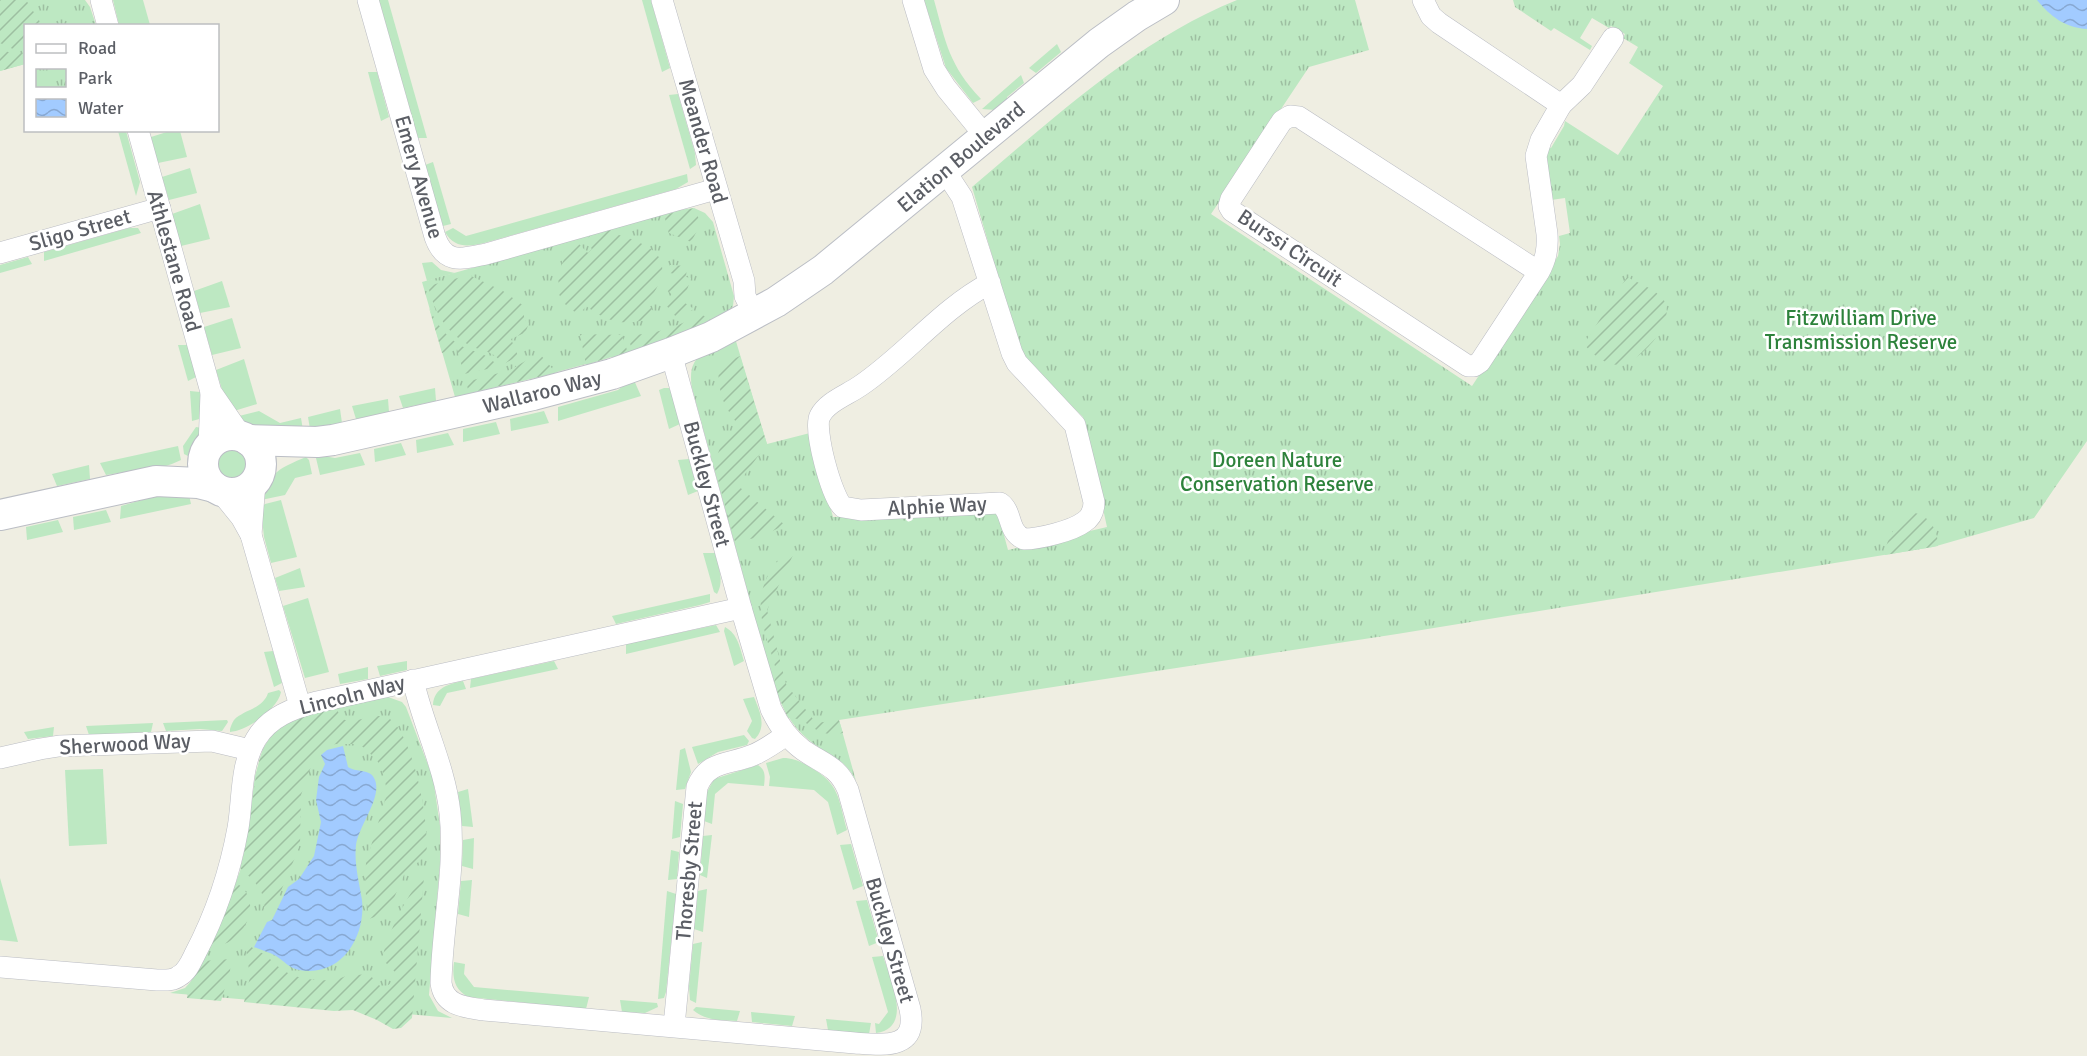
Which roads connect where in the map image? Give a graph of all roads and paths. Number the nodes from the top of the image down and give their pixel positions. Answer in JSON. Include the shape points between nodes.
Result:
{"nodes":[{"id":1,"x":101,"y":0,"type":"edge"},
{"id":2,"x":368,"y":0,"type":"edge"},
{"id":3,"x":662,"y":0,"type":"edge"},
{"id":4,"x":913,"y":0,"type":"edge"},
{"id":5,"x":1164,"y":0,"type":"edge"},
{"id":6,"x":1423,"y":0,"type":"edge"},
{"id":7,"x":107,"y":24,"type":"edge"},
{"id":8,"x":1613,"y":38,"type":"dead end"},
{"id":9,"x":1561,"y":105,"type":"junction"},
{"id":10,"x":139,"y":132,"type":"edge"},
{"id":11,"x":986,"y":136,"type":"junction"},
{"id":12,"x":945,"y":171,"type":"junction"},
{"id":13,"x":716,"y":189,"type":"junction"},
{"id":14,"x":159,"y":208,"type":"junction"},
{"id":15,"x":0,"y":253,"type":"edge"},
{"id":16,"x":1539,"y":272,"type":"junction"},
{"id":17,"x":990,"y":283,"type":"junction"},
{"id":18,"x":758,"y":312,"type":"junction"},
{"id":19,"x":672,"y":353,"type":"junction"},
{"id":20,"x":211,"y":392,"type":"junction"},
{"id":21,"x":245,"y":439,"type":"junction"},
{"id":22,"x":317,"y":442,"type":"junction"},
{"id":23,"x":207,"y":449,"type":"junction"},
{"id":24,"x":256,"y":480,"type":"junction"},
{"id":25,"x":156,"y":482,"type":"junction"},
{"id":26,"x":217,"y":488,"type":"junction"},
{"id":27,"x":0,"y":515,"type":"edge"},
{"id":28,"x":251,"y":535,"type":"junction"},
{"id":29,"x":741,"y":608,"type":"junction"},
{"id":30,"x":413,"y":680,"type":"junction"},
{"id":31,"x":300,"y":706,"type":"junction"},
{"id":32,"x":786,"y":735,"type":"junction"},
{"id":33,"x":250,"y":750,"type":"junction"},
{"id":34,"x":0,"y":758,"type":"edge"},
{"id":35,"x":0,"y":967,"type":"edge"},
{"id":36,"x":674,"y":1026,"type":"junction"}],
"edges":[{"from":1,"to":7,"type":"street"},
{"from":2,"to":13,"type":"street","name":"Emery Avenue","via":[[435,237],[448,257],[486,254]]},
{"from":3,"to":13,"type":"street","name":"Meander Road"},
{"from":4,"to":11,"type":"street","via":[[934,69]]},
{"from":5,"to":11,"type":"street","name":"Elation Boulevard","via":[[1100,43]]},
{"from":6,"to":9,"type":"street","via":[[1439,23]]},
{"from":8,"to":9,"type":"street","name":"Burssi Circuit","via":[[1582,85]]},
{"from":9,"to":16,"type":"street","name":"Burssi Circuit","via":[[1537,148],[1548,247]]},
{"from":10,"to":14,"type":"street","name":"Athlestane Road"},
{"from":11,"to":12,"type":"street","name":"Elation Boulevard"},
{"from":12,"to":17,"type":"street","name":"Alphie Way","via":[[962,197]]},
{"from":12,"to":18,"type":"street","name":"Elation Boulevard","via":[[823,270]]},
{"from":13,"to":18,"type":"street","name":"Meander Road","via":[[744,281],[753,291]]},
{"from":14,"to":15,"type":"street","name":"Sligo Street"},
{"from":14,"to":20,"type":"street","name":"Athlestane Road"},
{"from":16,"to":16,"type":"street","name":"Burssi Circuit","via":[[1480,362],[1468,366],[1229,206],[1282,121],[1290,116],[1299,117]]},
{"from":17,"to":17,"type":"street","name":"Alphie Way","via":[[1017,363],[1078,432],[1094,502],[1090,517],[1076,526],[1024,539],[1013,531],[1000,503],[861,510],[843,507],[835,497],[818,436],[822,412]]},
{"from":18,"to":19,"type":"street","name":"Wallaroo Way"},
{"from":19,"to":22,"type":"street","name":"Wallaroo Way","via":[[533,395]]},
{"from":19,"to":29,"type":"street","name":"Buckley Street"},
{"from":20,"to":21,"type":"street","name":"Athlestane Road"},
{"from":20,"to":23,"type":"street","name":"Athlestane Road"},
{"from":21,"to":22,"type":"street","name":"Wallaroo Way"},
{"from":21,"to":23,"type":"street","via":[[224,436]]},
{"from":21,"to":24,"type":"street","via":[[259,453]]},
{"from":22,"to":24,"type":"street","name":"Wallaroo Way","via":[[285,456]]},
{"from":23,"to":25,"type":"street"},
{"from":23,"to":26,"type":"street","via":[[204,470]]},
{"from":24,"to":26,"type":"street","via":[[239,492]]},
{"from":24,"to":28,"type":"street"},
{"from":25,"to":26,"type":"street","via":[[198,483]]},
{"from":25,"to":27,"type":"street"},
{"from":26,"to":28,"type":"street"},
{"from":28,"to":31,"type":"street"},
{"from":29,"to":30,"type":"street","name":"Lincoln Way"},
{"from":29,"to":32,"type":"street","name":"Buckley Street","via":[[769,703]]},
{"from":30,"to":31,"type":"street","name":"Lincoln Way"},
{"from":30,"to":36,"type":"street","name":"Buckley Street","via":[[450,812],[452,853],[441,974],[448,1000],[475,1009]]},
{"from":31,"to":33,"type":"street","name":"Lincoln Way","via":[[276,717]]},
{"from":32,"to":36,"type":"street","name":"Thoresby Street","via":[[757,753],[711,768],[697,787]]},
{"from":32,"to":36,"type":"street","name":"Buckley Street","via":[[840,774],[848,790],[905,990],[910,1032],[903,1040],[880,1045]]},
{"from":33,"to":34,"type":"street","name":"Sherwood Way","via":[[197,741],[59,746]]},
{"from":33,"to":35,"type":"street","name":"Lincoln Way","via":[[238,830],[223,889],[183,974],[157,980]]}]}
